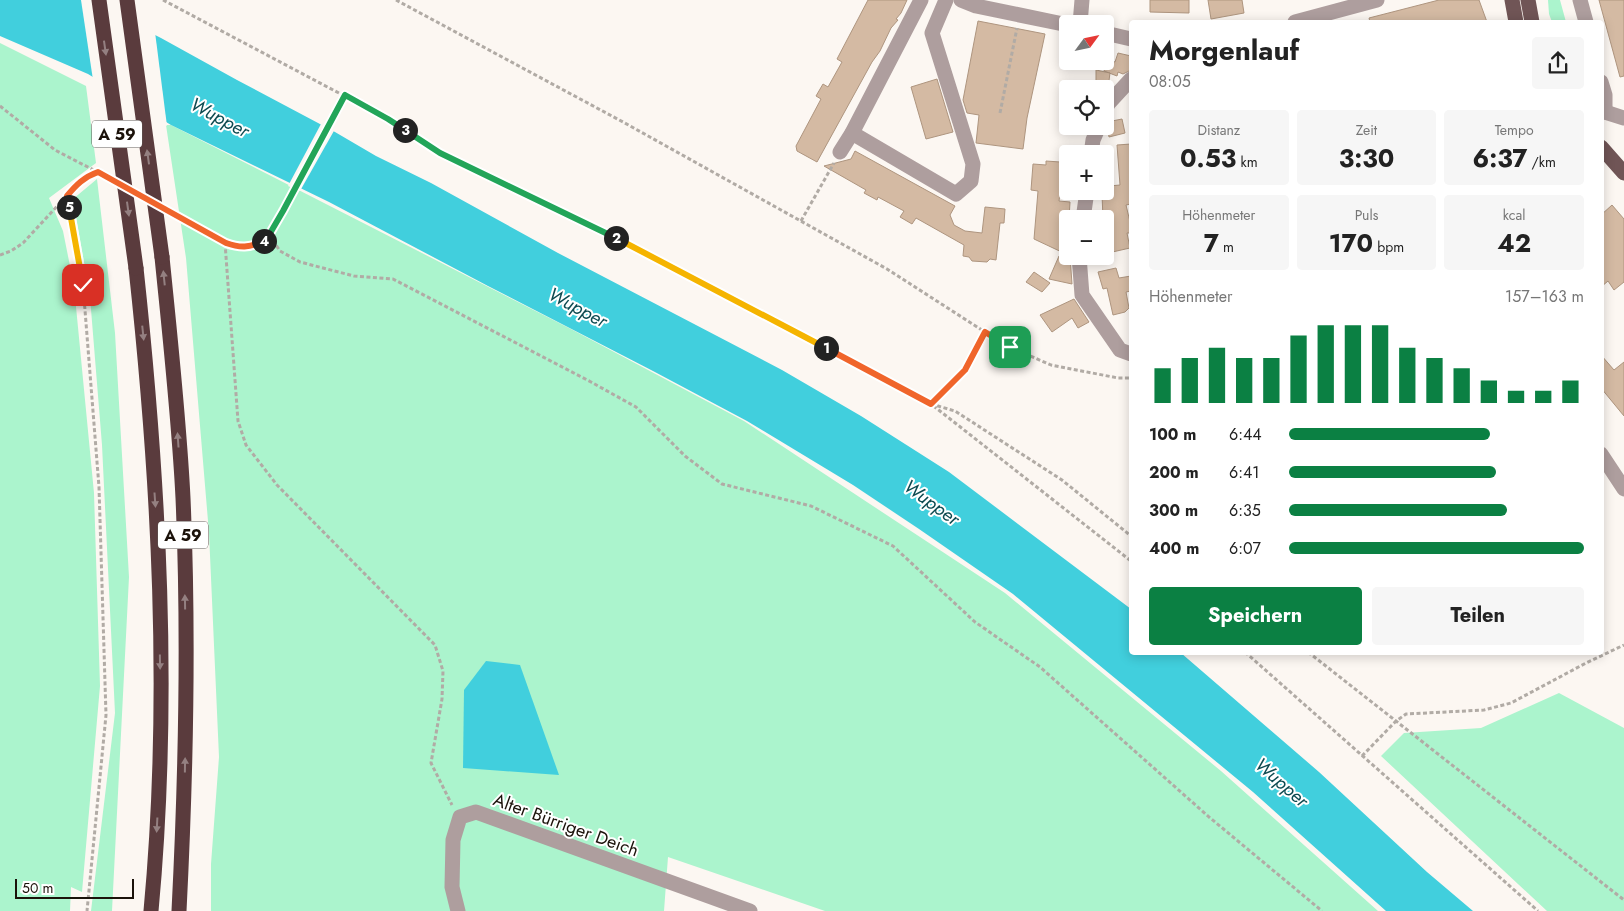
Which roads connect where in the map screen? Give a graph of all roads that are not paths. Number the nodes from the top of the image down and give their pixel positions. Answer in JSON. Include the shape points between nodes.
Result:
{"nodes":[{"id":1,"x":99,"y":0,"type":"edge"},
{"id":2,"x":127,"y":0,"type":"edge"},
{"id":3,"x":921,"y":0,"type":"edge"},
{"id":4,"x":946,"y":0,"type":"edge"},
{"id":5,"x":961,"y":0,"type":"edge"},
{"id":6,"x":1082,"y":0,"type":"edge"},
{"id":7,"x":1377,"y":0,"type":"edge"},
{"id":8,"x":1512,"y":0,"type":"edge"},
{"id":9,"x":1528,"y":0,"type":"edge"},
{"id":10,"x":1580,"y":0,"type":"edge"},
{"id":11,"x":1081,"y":15,"type":"edge"},
{"id":12,"x":1302,"y":20,"type":"edge"},
{"id":13,"x":1516,"y":20,"type":"edge"},
{"id":14,"x":1532,"y":20,"type":"edge"},
{"id":15,"x":1585,"y":20,"type":"edge"},
{"id":16,"x":1059,"y":23,"type":"edge"},
{"id":17,"x":1114,"y":35,"type":"edge"},
{"id":18,"x":1129,"y":39,"type":"edge"},
{"id":19,"x":1129,"y":81,"type":"edge"},
{"id":20,"x":1114,"y":97,"type":"edge"},
{"id":21,"x":1604,"y":112,"type":"edge"},
{"id":22,"x":1624,"y":118,"type":"edge"},
{"id":23,"x":852,"y":133,"type":"junction"},
{"id":24,"x":1604,"y":150,"type":"edge"},
{"id":25,"x":840,"y":152,"type":"road end"},
{"id":26,"x":1624,"y":173,"type":"edge"},
{"id":27,"x":1080,"y":265,"type":"edge"},
{"id":28,"x":1129,"y":353,"type":"edge"},
{"id":29,"x":1604,"y":459,"type":"edge"},
{"id":30,"x":1624,"y":489,"type":"edge"},
{"id":31,"x":151,"y":911,"type":"edge"},
{"id":32,"x":179,"y":911,"type":"edge"},
{"id":33,"x":458,"y":911,"type":"edge"},
{"id":34,"x":750,"y":911,"type":"edge"}],
"edges":[{"from":1,"to":31,"type":"highway","number":"A 59","one_way":true,"bridge":true,"via":[[136,268],[156,512],[161,743]]},
{"from":32,"to":2,"type":"highway","number":"A 59","one_way":true,"bridge":true,"via":[[187,666],[182,498],[162,257]]},
{"from":3,"to":23,"type":"street"},
{"from":4,"to":23,"type":"street","via":[[932,33],[973,164],[971,181],[956,194]]},
{"from":5,"to":16,"type":"street"},
{"from":6,"to":11,"type":"street"},
{"from":7,"to":12,"type":"street"},
{"from":8,"to":13,"type":"main road"},
{"from":9,"to":14,"type":"main road"},
{"from":10,"to":15,"type":"street"},
{"from":17,"to":18,"type":"street"},
{"from":19,"to":20,"type":"street"},
{"from":21,"to":22,"type":"street"},
{"from":23,"to":25,"type":"street"},
{"from":24,"to":26,"type":"main road"},
{"from":27,"to":28,"type":"street","via":[[1082,295],[1120,350]]},
{"from":29,"to":30,"type":"street"},
{"from":33,"to":34,"type":"street","name":"Alter Bürriger Deich","via":[[452,888],[454,840],[460,817],[476,812]]}]}
